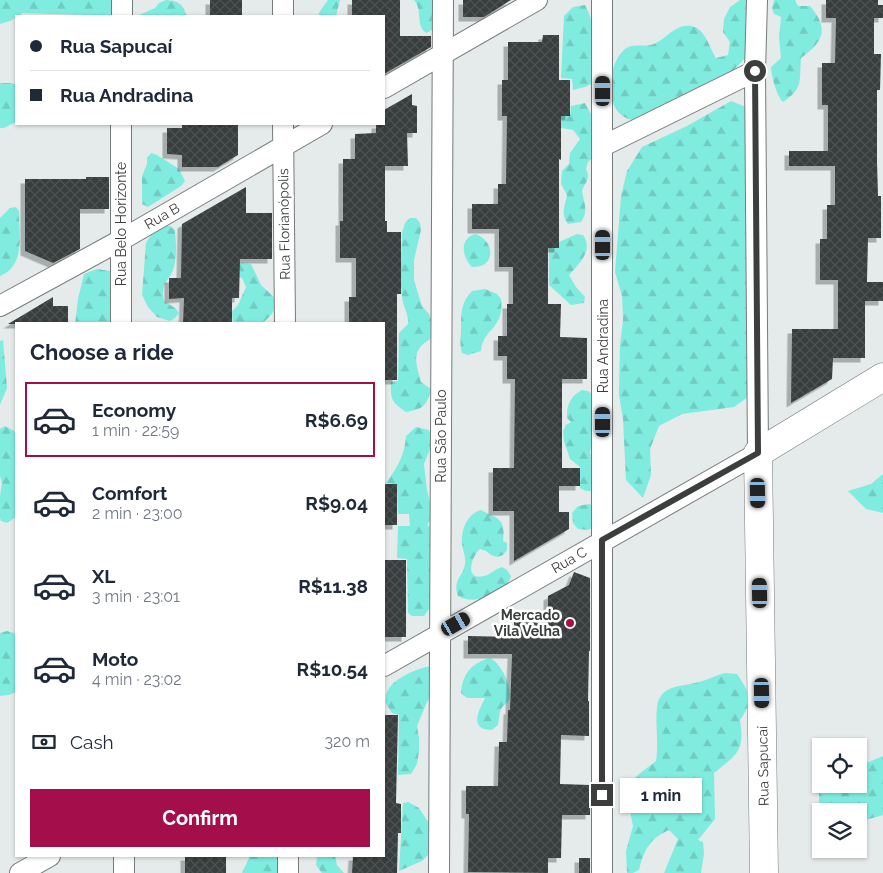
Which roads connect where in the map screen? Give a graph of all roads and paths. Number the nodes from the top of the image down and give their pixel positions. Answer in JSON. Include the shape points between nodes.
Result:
{"nodes":[{"id":1,"x":122,"y":0,"type":"edge"},
{"id":2,"x":283,"y":0,"type":"edge"},
{"id":3,"x":443,"y":0,"type":"edge"},
{"id":4,"x":537,"y":0,"type":"edge"},
{"id":5,"x":602,"y":0,"type":"edge"},
{"id":6,"x":758,"y":0,"type":"edge"},
{"id":7,"x":122,"y":15,"type":"edge"},
{"id":8,"x":283,"y":15,"type":"edge"},
{"id":9,"x":442,"y":55,"type":"junction"},
{"id":10,"x":755,"y":71,"type":"junction"},
{"id":11,"x":385,"y":87,"type":"edge"},
{"id":12,"x":121,"y":125,"type":"edge"},
{"id":13,"x":283,"y":125,"type":"edge"},
{"id":14,"x":320,"y":125,"type":"edge"},
{"id":15,"x":283,"y":146,"type":"junction"},
{"id":16,"x":603,"y":146,"type":"junction"},
{"id":17,"x":121,"y":240,"type":"junction"},
{"id":18,"x":0,"y":306,"type":"edge"},
{"id":19,"x":121,"y":322,"type":"edge"},
{"id":20,"x":285,"y":322,"type":"edge"},
{"id":21,"x":883,"y":378,"type":"edge"},
{"id":22,"x":758,"y":453,"type":"junction"},
{"id":23,"x":602,"y":540,"type":"junction"},
{"id":24,"x":440,"y":633,"type":"junction"},
{"id":25,"x":385,"y":665,"type":"edge"},
{"id":26,"x":48,"y":857,"type":"edge"},
{"id":27,"x":124,"y":857,"type":"edge"},
{"id":28,"x":288,"y":857,"type":"edge"},
{"id":29,"x":20,"y":873,"type":"edge"},
{"id":30,"x":124,"y":873,"type":"edge"},
{"id":31,"x":288,"y":873,"type":"edge"},
{"id":32,"x":439,"y":873,"type":"edge"},
{"id":33,"x":602,"y":873,"type":"edge"},
{"id":34,"x":764,"y":873,"type":"edge"}],
"edges":[{"from":1,"to":7,"type":"street"},
{"from":2,"to":8,"type":"street"},
{"from":3,"to":9,"type":"street","name":"Rua São Paulo"},
{"from":4,"to":9,"type":"street"},
{"from":5,"to":16,"type":"street","name":"Rua Andradina"},
{"from":6,"to":10,"type":"street","name":"Rua Sapucaí"},
{"from":9,"to":11,"type":"street"},
{"from":9,"to":24,"type":"street","name":"Rua São Paulo"},
{"from":10,"to":16,"type":"street"},
{"from":10,"to":22,"type":"street","name":"Rua Sapucaí"},
{"from":12,"to":17,"type":"street","name":"Rua Belo Horizonte"},
{"from":13,"to":15,"type":"street","name":"Rua Florianópolis"},
{"from":14,"to":15,"type":"street","name":"Rua B"},
{"from":15,"to":17,"type":"street","name":"Rua B"},
{"from":15,"to":20,"type":"street","name":"Rua Florianópolis"},
{"from":16,"to":23,"type":"street","name":"Rua Andradina"},
{"from":17,"to":18,"type":"street","name":"Rua B"},
{"from":17,"to":19,"type":"street","name":"Rua Belo Horizonte"},
{"from":21,"to":22,"type":"street","name":"Rua C"},
{"from":22,"to":23,"type":"street","name":"Rua C"},
{"from":22,"to":34,"type":"street","name":"Rua Sapucaí"},
{"from":23,"to":24,"type":"street","name":"Rua C"},
{"from":23,"to":33,"type":"street","name":"Rua Andradina"},
{"from":24,"to":25,"type":"street","name":"Rua C"},
{"from":24,"to":32,"type":"street","name":"Rua São Paulo"},
{"from":26,"to":29,"type":"street"},
{"from":27,"to":30,"type":"street"},
{"from":28,"to":31,"type":"street"}]}
